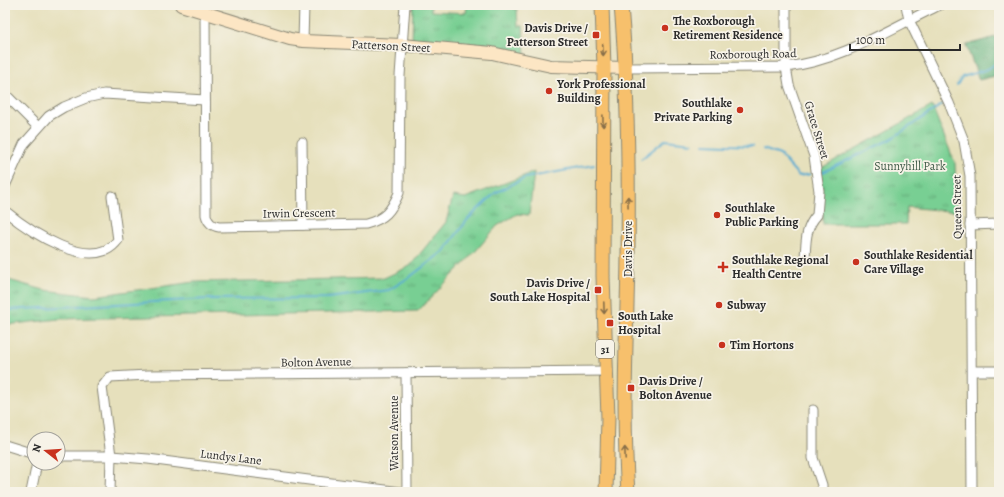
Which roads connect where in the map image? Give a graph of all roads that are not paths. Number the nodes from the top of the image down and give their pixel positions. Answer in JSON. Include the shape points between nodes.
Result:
{"nodes":[{"id":1,"x":181,"y":5,"type":"edge"},
{"id":2,"x":304,"y":5,"type":"edge"},
{"id":3,"x":404,"y":5,"type":"edge"},
{"id":4,"x":602,"y":5,"type":"edge"},
{"id":5,"x":622,"y":5,"type":"edge"},
{"id":6,"x":786,"y":5,"type":"edge"},
{"id":7,"x":906,"y":5,"type":"edge"},
{"id":8,"x":940,"y":5,"type":"edge"},
{"id":9,"x":205,"y":12,"type":"junction"},
{"id":10,"x":909,"y":20,"type":"junction"},
{"id":11,"x":303,"y":41,"type":"junction"},
{"id":12,"x":402,"y":45,"type":"junction"},
{"id":13,"x":786,"y":67,"type":"junction"},
{"id":14,"x":604,"y":68,"type":"junction"},
{"id":15,"x":626,"y":68,"type":"junction"},
{"id":16,"x":5,"y":94,"type":"edge"},
{"id":17,"x":205,"y":100,"type":"junction"},
{"id":18,"x":38,"y":128,"type":"junction"},
{"id":19,"x":302,"y":142,"type":"dead end"},
{"id":20,"x":5,"y":186,"type":"edge"},
{"id":21,"x":112,"y":196,"type":"dead end"},
{"id":22,"x":5,"y":211,"type":"edge"},
{"id":23,"x":999,"y":224,"type":"edge"},
{"id":24,"x":302,"y":225,"type":"junction"},
{"id":25,"x":970,"y":225,"type":"junction"},
{"id":26,"x":804,"y":259,"type":"dead end"},
{"id":27,"x":606,"y":371,"type":"junction"},
{"id":28,"x":972,"y":371,"type":"junction"},
{"id":29,"x":999,"y":371,"type":"edge"},
{"id":30,"x":406,"y":373,"type":"junction"},
{"id":31,"x":813,"y":410,"type":"dead end"},
{"id":32,"x":5,"y":445,"type":"edge"},
{"id":33,"x":26,"y":452,"type":"edge"},
{"id":34,"x":66,"y":456,"type":"edge"},
{"id":35,"x":111,"y":456,"type":"junction"},
{"id":36,"x":35,"y":471,"type":"edge"},
{"id":37,"x":31,"y":492,"type":"edge"},
{"id":38,"x":110,"y":492,"type":"edge"},
{"id":39,"x":401,"y":492,"type":"edge"},
{"id":40,"x":407,"y":492,"type":"edge"},
{"id":41,"x":606,"y":492,"type":"edge"},
{"id":42,"x":628,"y":492,"type":"edge"},
{"id":43,"x":822,"y":492,"type":"edge"},
{"id":44,"x":972,"y":492,"type":"edge"}],
"edges":[{"from":1,"to":9,"type":"street","name":"Patterson Street"},
{"from":2,"to":11,"type":"street"},
{"from":3,"to":12,"type":"street","name":"Irwin Crescent"},
{"from":4,"to":14,"type":"main road","name":"Davis Drive","number":"31","one_way":true},
{"from":5,"to":15,"type":"main road","name":"Davis Drive","number":"31"},
{"from":6,"to":13,"type":"street","name":"Grace Street"},
{"from":7,"to":10,"type":"street","name":"Queen Street"},
{"from":8,"to":10,"type":"street","name":"Roxborough Road"},
{"from":9,"to":11,"type":"street","name":"Patterson Street"},
{"from":9,"to":17,"type":"street","name":"Irwin Crescent"},
{"from":10,"to":13,"type":"street","name":"Roxborough Road","via":[[847,51],[802,66]]},
{"from":10,"to":25,"type":"street","name":"Queen Street","via":[[949,103],[964,141],[970,176]]},
{"from":11,"to":12,"type":"street","name":"Patterson Street"},
{"from":12,"to":14,"type":"street","name":"Patterson Street","via":[[492,53],[551,66]]},
{"from":12,"to":24,"type":"street","name":"Irwin Crescent","via":[[399,193],[393,207],[380,220],[366,224]]},
{"from":13,"to":15,"type":"street","name":"Roxborough Road"},
{"from":13,"to":26,"type":"street","name":"Grace Street","via":[[789,85],[814,156],[818,179],[818,215],[806,233]]},
{"from":14,"to":15,"type":"street","name":"Patterson Street"},
{"from":14,"to":27,"type":"main road","name":"Davis Drive","number":"31","one_way":true,"via":[[603,276]]},
{"from":42,"to":15,"type":"main road","name":"Davis Drive","number":"31","one_way":true,"via":[[624,414],[628,255]]},
{"from":16,"to":18,"type":"street"},
{"from":17,"to":18,"type":"street","via":[[104,94],[64,107],[49,116]]},
{"from":17,"to":24,"type":"street","name":"Irwin Crescent","via":[[206,215],[209,222],[219,227]]},
{"from":18,"to":20,"type":"street","via":[[24,144]]},
{"from":19,"to":24,"type":"street"},
{"from":21,"to":22,"type":"street","via":[[118,240],[114,246],[98,253],[64,247],[45,240]]},
{"from":23,"to":25,"type":"street"},
{"from":25,"to":28,"type":"street","name":"Queen Street"},
{"from":27,"to":30,"type":"street","name":"Bolton Avenue"},
{"from":27,"to":41,"type":"main road","name":"Davis Drive","number":"31"},
{"from":28,"to":29,"type":"street"},
{"from":28,"to":44,"type":"street","name":"Queen Street"},
{"from":30,"to":35,"type":"street","name":"Bolton Avenue","via":[[110,377],[105,382],[102,393]]},
{"from":30,"to":40,"type":"street","name":"Watson Avenue"},
{"from":31,"to":43,"type":"street","via":[[813,458]]},
{"from":32,"to":33,"type":"street"},
{"from":34,"to":35,"type":"street","name":"Lundys Lane"},
{"from":35,"to":38,"type":"street"},
{"from":35,"to":39,"type":"street","name":"Lundys Lane"},
{"from":36,"to":37,"type":"street"}]}
